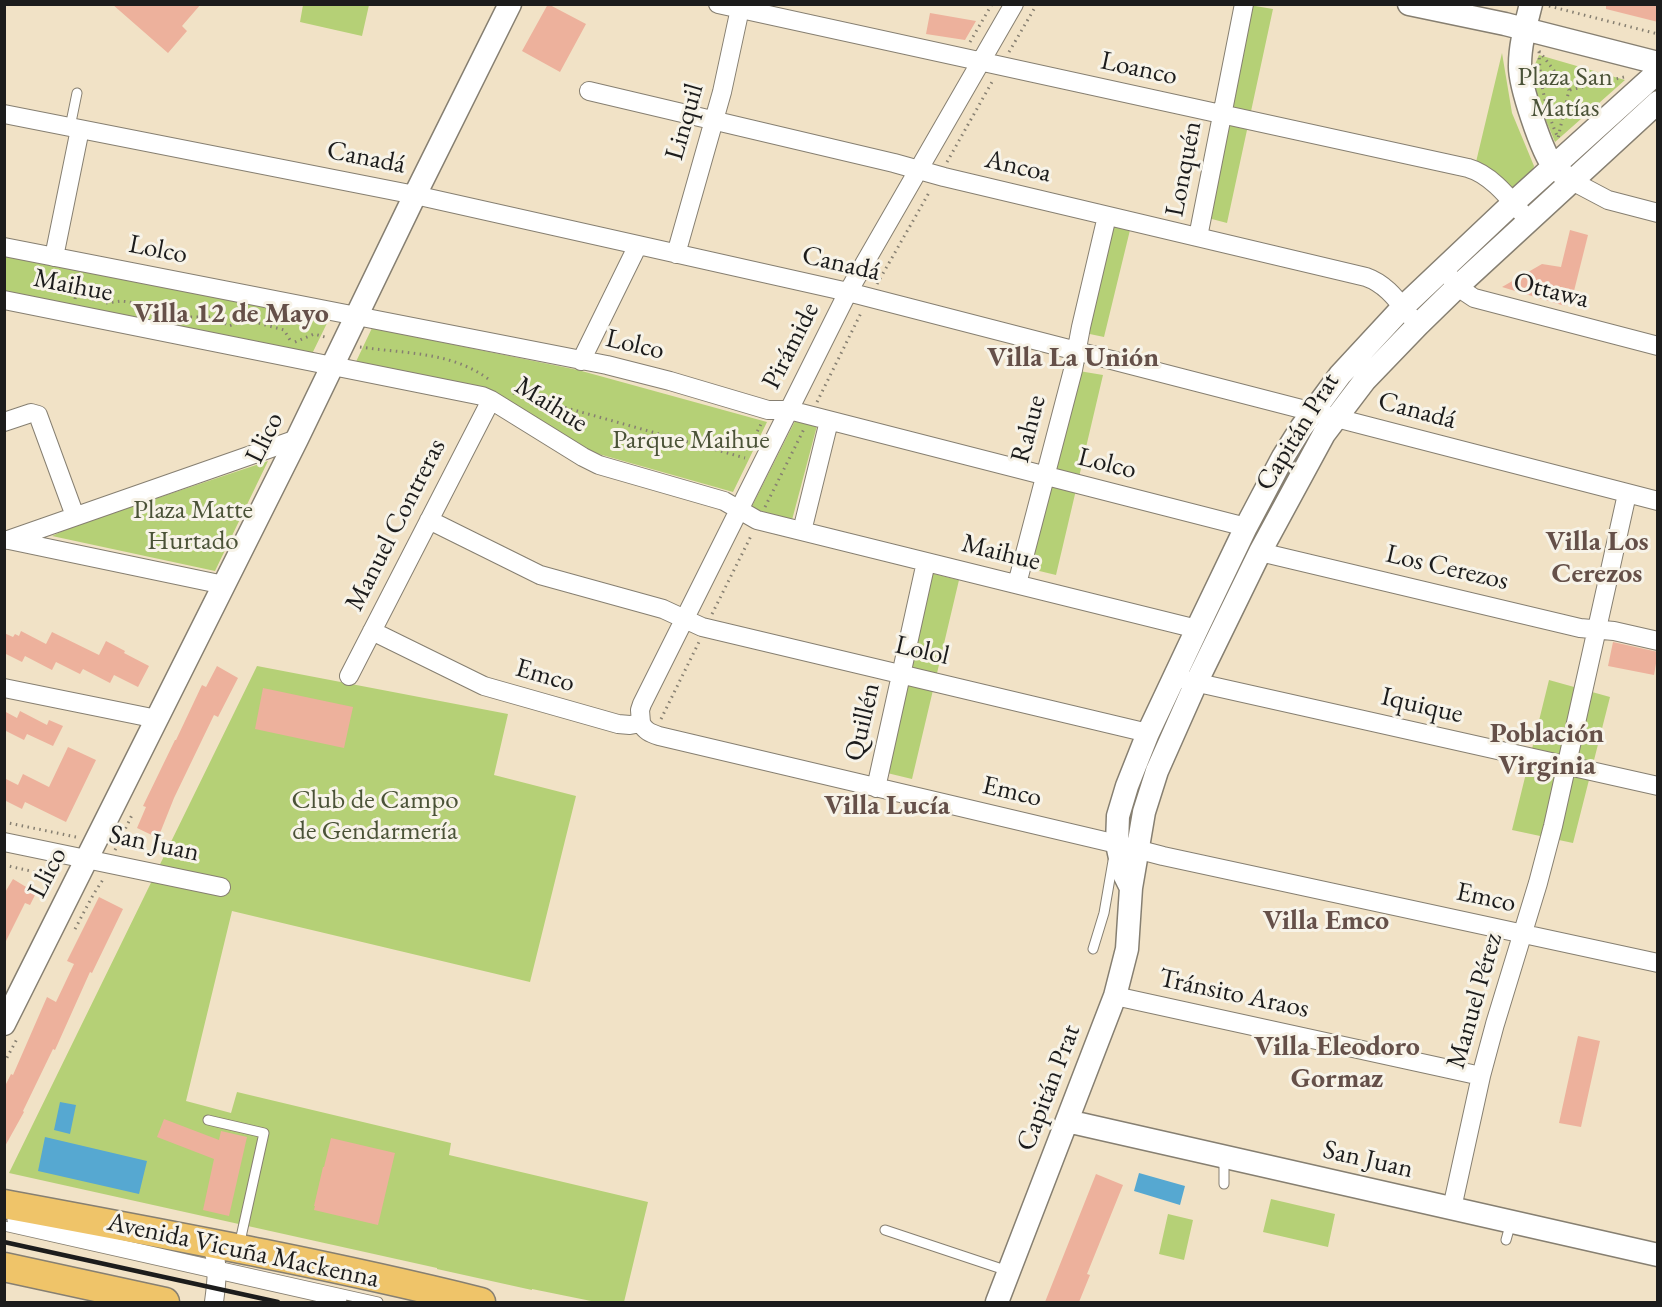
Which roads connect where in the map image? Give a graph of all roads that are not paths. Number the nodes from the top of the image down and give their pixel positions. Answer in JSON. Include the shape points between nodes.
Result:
{"nodes":[{"id":1,"x":510,"y":4,"type":"edge"},
{"id":2,"x":718,"y":4,"type":"edge"},
{"id":3,"x":1014,"y":4,"type":"edge"},
{"id":4,"x":1244,"y":4,"type":"edge"},
{"id":5,"x":1409,"y":4,"type":"edge"},
{"id":6,"x":1531,"y":4,"type":"edge"},
{"id":7,"x":741,"y":7,"type":"edge"},
{"id":8,"x":1525,"y":28,"type":"junction"},
{"id":9,"x":981,"y":62,"type":"junction"},
{"id":10,"x":1658,"y":63,"type":"edge"},
{"id":11,"x":1658,"y":72,"type":"edge"},
{"id":12,"x":589,"y":91,"type":"dead end"},
{"id":13,"x":77,"y":93,"type":"dead end"},
{"id":14,"x":1658,"y":102,"type":"edge"},
{"id":15,"x":4,"y":114,"type":"edge"},
{"id":16,"x":1222,"y":115,"type":"junction"},
{"id":17,"x":714,"y":121,"type":"junction"},
{"id":18,"x":75,"y":128,"type":"junction"},
{"id":19,"x":1554,"y":167,"type":"junction"},
{"id":20,"x":919,"y":170,"type":"junction"},
{"id":21,"x":1572,"y":181,"type":"junction"},
{"id":22,"x":415,"y":195,"type":"junction"},
{"id":23,"x":1513,"y":203,"type":"junction"},
{"id":24,"x":1658,"y":213,"type":"edge"},
{"id":25,"x":1107,"y":216,"type":"junction"},
{"id":26,"x":1529,"y":221,"type":"junction"},
{"id":27,"x":1198,"y":237,"type":"junction"},
{"id":28,"x":638,"y":245,"type":"junction"},
{"id":29,"x":4,"y":247,"type":"edge"},
{"id":30,"x":676,"y":254,"type":"junction"},
{"id":31,"x":54,"y":257,"type":"junction"},
{"id":32,"x":1442,"y":269,"type":"junction"},
{"id":33,"x":1458,"y":286,"type":"junction"},
{"id":34,"x":848,"y":292,"type":"junction"},
{"id":35,"x":4,"y":300,"type":"edge"},
{"id":36,"x":1403,"y":307,"type":"junction"},
{"id":37,"x":356,"y":317,"type":"junction"},
{"id":38,"x":1418,"y":325,"type":"junction"},
{"id":39,"x":1658,"y":346,"type":"edge"},
{"id":40,"x":1076,"y":351,"type":"junction"},
{"id":41,"x":581,"y":361,"type":"junction"},
{"id":42,"x":332,"y":366,"type":"junction"},
{"id":43,"x":491,"y":400,"type":"junction"},
{"id":44,"x":789,"y":410,"type":"junction"},
{"id":45,"x":1311,"y":412,"type":"junction"},
{"id":46,"x":1335,"y":418,"type":"junction"},
{"id":47,"x":829,"y":421,"type":"junction"},
{"id":48,"x":4,"y":422,"type":"edge"},
{"id":49,"x":297,"y":439,"type":"junction"},
{"id":50,"x":1045,"y":476,"type":"junction"},
{"id":51,"x":1627,"y":494,"type":"junction"},
{"id":52,"x":1658,"y":501,"type":"edge"},
{"id":53,"x":739,"y":509,"type":"junction"},
{"id":54,"x":75,"y":516,"type":"junction"},
{"id":55,"x":429,"y":520,"type":"junction"},
{"id":56,"x":1246,"y":527,"type":"junction"},
{"id":57,"x":802,"y":531,"type":"junction"},
{"id":58,"x":6,"y":539,"type":"edge"},
{"id":59,"x":1260,"y":552,"type":"junction"},
{"id":60,"x":926,"y":562,"type":"junction"},
{"id":61,"x":1017,"y":584,"type":"junction"},
{"id":62,"x":224,"y":585,"type":"junction"},
{"id":63,"x":685,"y":618,"type":"junction"},
{"id":64,"x":1197,"y":629,"type":"junction"},
{"id":65,"x":1597,"y":629,"type":"junction"},
{"id":66,"x":372,"y":631,"type":"junction"},
{"id":67,"x":1658,"y":641,"type":"edge"},
{"id":68,"x":902,"y":673,"type":"junction"},
{"id":69,"x":349,"y":676,"type":"dead end"},
{"id":70,"x":1174,"y":678,"type":"junction"},
{"id":71,"x":1196,"y":683,"type":"junction"},
{"id":72,"x":4,"y":688,"type":"edge"},
{"id":73,"x":157,"y":719,"type":"junction"},
{"id":74,"x":650,"y":723,"type":"junction"},
{"id":75,"x":1148,"y":733,"type":"junction"},
{"id":76,"x":1567,"y":766,"type":"junction"},
{"id":77,"x":1658,"y":786,"type":"edge"},
{"id":78,"x":876,"y":788,"type":"junction"},
{"id":79,"x":4,"y":842,"type":"edge"},
{"id":80,"x":1128,"y":847,"type":"junction"},
{"id":81,"x":87,"y":859,"type":"junction"},
{"id":82,"x":221,"y":887,"type":"dead end"},
{"id":83,"x":1522,"y":934,"type":"junction"},
{"id":84,"x":1093,"y":949,"type":"dead end"},
{"id":85,"x":1658,"y":963,"type":"edge"},
{"id":86,"x":1115,"y":996,"type":"junction"},
{"id":87,"x":4,"y":1024,"type":"edge"},
{"id":88,"x":1481,"y":1076,"type":"junction"},
{"id":89,"x":208,"y":1120,"type":"dead end"},
{"id":90,"x":1066,"y":1120,"type":"junction"},
{"id":91,"x":1224,"y":1156,"type":"junction"},
{"id":92,"x":1224,"y":1184,"type":"dead end"},
{"id":93,"x":4,"y":1204,"type":"edge"},
{"id":94,"x":1452,"y":1208,"type":"junction"},
{"id":95,"x":4,"y":1218,"type":"edge"},
{"id":96,"x":4,"y":1226,"type":"edge"},
{"id":97,"x":885,"y":1230,"type":"dead end"},
{"id":98,"x":1658,"y":1255,"type":"edge"},
{"id":99,"x":221,"y":1258,"type":"junction"},
{"id":100,"x":7,"y":1268,"type":"edge"},
{"id":101,"x":1009,"y":1271,"type":"junction"},
{"id":102,"x":165,"y":1302,"type":"edge"},
{"id":103,"x":214,"y":1302,"type":"edge"},
{"id":104,"x":342,"y":1302,"type":"edge"},
{"id":105,"x":378,"y":1302,"type":"edge"},
{"id":106,"x":481,"y":1302,"type":"edge"},
{"id":107,"x":997,"y":1302,"type":"edge"}],
"edges":[{"from":1,"to":22,"type":"street","name":"Llico"},
{"from":2,"to":7,"type":"street","name":"Loanco"},
{"from":3,"to":9,"type":"street","name":"Pirámide"},
{"from":4,"to":16,"type":"street","name":"Lonquén"},
{"from":5,"to":8,"type":"street"},
{"from":6,"to":8,"type":"street"},
{"from":7,"to":9,"type":"street","name":"Loanco"},
{"from":7,"to":17,"type":"street","name":"Linquil"},
{"from":8,"to":10,"type":"street"},
{"from":8,"to":19,"type":"street","via":[[1522,84]]},
{"from":9,"to":16,"type":"street","name":"Loanco"},
{"from":9,"to":20,"type":"street","name":"Pirámide"},
{"from":11,"to":19,"type":"street","name":"Capitán Prat"},
{"from":12,"to":17,"type":"street","name":"Ancoa"},
{"from":13,"to":18,"type":"lane"},
{"from":14,"to":21,"type":"street","name":"Capitán Prat"},
{"from":15,"to":18,"type":"street","name":"Canadá"},
{"from":16,"to":23,"type":"street","name":"Loanco","via":[[1473,170]]},
{"from":16,"to":27,"type":"street","name":"Lonquén"},
{"from":17,"to":20,"type":"street","name":"Ancoa"},
{"from":17,"to":30,"type":"street","name":"Linquil"},
{"from":18,"to":22,"type":"street","name":"Canadá"},
{"from":18,"to":31,"type":"street"},
{"from":19,"to":21,"type":"street"},
{"from":19,"to":23,"type":"street","name":"Capitán Prat"},
{"from":20,"to":25,"type":"street","name":"Ancoa"},
{"from":20,"to":34,"type":"street","name":"Pirámide"},
{"from":21,"to":24,"type":"street","via":[[1608,200]]},
{"from":21,"to":26,"type":"street","name":"Capitán Prat"},
{"from":22,"to":28,"type":"street","name":"Canadá"},
{"from":22,"to":37,"type":"street","name":"Llico"},
{"from":23,"to":26,"type":"street","name":"Loanco"},
{"from":23,"to":32,"type":"street","name":"Capitán Prat"},
{"from":25,"to":27,"type":"street","name":"Ancoa"},
{"from":25,"to":40,"type":"street","name":"Rahue"},
{"from":26,"to":33,"type":"street","name":"Capitán Prat"},
{"from":27,"to":36,"type":"street","name":"Ancoa","via":[[1372,279]]},
{"from":28,"to":30,"type":"street","name":"Canadá"},
{"from":28,"to":41,"type":"street"},
{"from":29,"to":31,"type":"street","name":"Lolco"},
{"from":30,"to":34,"type":"street","name":"Canadá"},
{"from":31,"to":37,"type":"street","name":"Lolco"},
{"from":32,"to":33,"type":"street","name":"Ottawa"},
{"from":32,"to":36,"type":"street","name":"Capitán Prat"},
{"from":33,"to":38,"type":"street","name":"Capitán Prat"},
{"from":33,"to":39,"type":"street","name":"Ottawa","via":[[1481,300]]},
{"from":34,"to":40,"type":"street","name":"Canadá"},
{"from":34,"to":44,"type":"street","name":"Pirámide"},
{"from":35,"to":42,"type":"street","name":"Maihue"},
{"from":36,"to":38,"type":"street","name":"Ancoa"},
{"from":36,"to":45,"type":"street","name":"Capitán Prat"},
{"from":37,"to":41,"type":"street","name":"Lolco"},
{"from":37,"to":42,"type":"street","name":"Llico"},
{"from":38,"to":46,"type":"street","name":"Capitán Prat"},
{"from":40,"to":45,"type":"street","name":"Canadá"},
{"from":40,"to":50,"type":"street","name":"Rahue"},
{"from":41,"to":44,"type":"street","name":"Lolco","via":[[632,371],[768,410]]},
{"from":42,"to":43,"type":"street","name":"Maihue"},
{"from":42,"to":49,"type":"street","name":"Llico"},
{"from":43,"to":53,"type":"street","name":"Maihue","via":[[609,469],[724,501]]},
{"from":43,"to":55,"type":"street","name":"Manuel Contreras"},
{"from":44,"to":47,"type":"street","name":"Lolco"},
{"from":44,"to":53,"type":"street","name":"Pirámide"},
{"from":45,"to":46,"type":"street","name":"Canadá"},
{"from":45,"to":56,"type":"street","name":"Capitán Prat"},
{"from":46,"to":51,"type":"street","name":"Canadá"},
{"from":46,"to":59,"type":"street","name":"Capitán Prat"},
{"from":47,"to":50,"type":"street","name":"Lolco"},
{"from":47,"to":57,"type":"street"},
{"from":48,"to":54,"type":"street","via":[[31,413],[40,417]]},
{"from":49,"to":54,"type":"street"},
{"from":49,"to":62,"type":"street","name":"Llico"},
{"from":50,"to":56,"type":"street","name":"Lolco"},
{"from":50,"to":61,"type":"street","name":"Rahue"},
{"from":51,"to":52,"type":"street","name":"Canadá"},
{"from":51,"to":65,"type":"street","name":"Manuel Pérez"},
{"from":53,"to":57,"type":"street","name":"Maihue","via":[[759,520]]},
{"from":53,"to":63,"type":"street","name":"Pirámide"},
{"from":54,"to":58,"type":"street"},
{"from":55,"to":63,"type":"street","name":"Lolol","via":[[540,575]]},
{"from":55,"to":66,"type":"street","name":"Manuel Contreras"},
{"from":56,"to":64,"type":"street","name":"Capitán Prat"},
{"from":57,"to":60,"type":"street","name":"Maihue"},
{"from":58,"to":62,"type":"street"},
{"from":59,"to":65,"type":"street","name":"Los Cerezos"},
{"from":59,"to":71,"type":"street","name":"Capitán Prat"},
{"from":60,"to":61,"type":"street","name":"Maihue"},
{"from":60,"to":68,"type":"street","name":"Quillén"},
{"from":61,"to":64,"type":"street","name":"Maihue"},
{"from":62,"to":73,"type":"street","name":"Llico"},
{"from":63,"to":68,"type":"street","name":"Lolol","via":[[706,627]]},
{"from":63,"to":74,"type":"street","name":"Pirámide","via":[[640,710]]},
{"from":64,"to":70,"type":"street","name":"Capitán Prat"},
{"from":65,"to":67,"type":"street","name":"Los Cerezos"},
{"from":65,"to":76,"type":"street","name":"Manuel Pérez"},
{"from":66,"to":69,"type":"street","name":"Manuel Contreras"},
{"from":66,"to":74,"type":"street","name":"Emco","via":[[484,686],[618,724]]},
{"from":68,"to":75,"type":"street","name":"Lolol"},
{"from":68,"to":78,"type":"street","name":"Quillén"},
{"from":70,"to":71,"type":"street","name":"Iquique"},
{"from":70,"to":75,"type":"street","name":"Capitán Prat"},
{"from":71,"to":76,"type":"street","name":"Iquique"},
{"from":71,"to":80,"type":"street","name":"Capitán Prat"},
{"from":72,"to":73,"type":"street"},
{"from":73,"to":81,"type":"street","name":"Llico"},
{"from":74,"to":78,"type":"street","name":"Emco","via":[[644,729],[659,736]]},
{"from":75,"to":80,"type":"street","name":"Capitán Prat","via":[[1121,802],[1117,828]]},
{"from":76,"to":77,"type":"street","name":"Iquique"},
{"from":76,"to":83,"type":"street","name":"Manuel Pérez"},
{"from":78,"to":80,"type":"street","name":"Emco"},
{"from":79,"to":81,"type":"street","name":"San Juan"},
{"from":80,"to":83,"type":"street","name":"Emco"},
{"from":80,"to":84,"type":"lane","name":"Capitán Prat"},
{"from":80,"to":86,"type":"street","name":"Capitán Prat","via":[[1123,872],[1131,888],[1127,949]]},
{"from":81,"to":82,"type":"street","name":"San Juan"},
{"from":81,"to":87,"type":"street","name":"Llico"},
{"from":83,"to":85,"type":"street","name":"Emco"},
{"from":83,"to":88,"type":"street","name":"Manuel Pérez"},
{"from":86,"to":88,"type":"street","name":"Tránsito Araos"},
{"from":86,"to":90,"type":"street","name":"Capitán Prat"},
{"from":88,"to":94,"type":"street","name":"Manuel Pérez"},
{"from":89,"to":99,"type":"lane","via":[[264,1132]]},
{"from":90,"to":91,"type":"street","name":"San Juan"},
{"from":90,"to":101,"type":"street","name":"Capitán Prat"},
{"from":91,"to":92,"type":"lane"},
{"from":91,"to":94,"type":"street","name":"San Juan"},
{"from":93,"to":99,"type":"main road","name":"Avenida Vicuña Mackenna"},
{"from":94,"to":98,"type":"street","name":"San Juan","via":[[1508,1231]]},
{"from":95,"to":99,"type":"lane"},
{"from":96,"to":99,"type":"lane"},
{"from":97,"to":101,"type":"lane"},
{"from":99,"to":103,"type":"street"},
{"from":99,"to":104,"type":"lane"},
{"from":99,"to":105,"type":"lane"},
{"from":99,"to":106,"type":"main road","name":"Avenida Vicuña Mackenna","via":[[380,1279]]},
{"from":100,"to":102,"type":"main road"},
{"from":101,"to":107,"type":"street","name":"Capitán Prat"}]}
